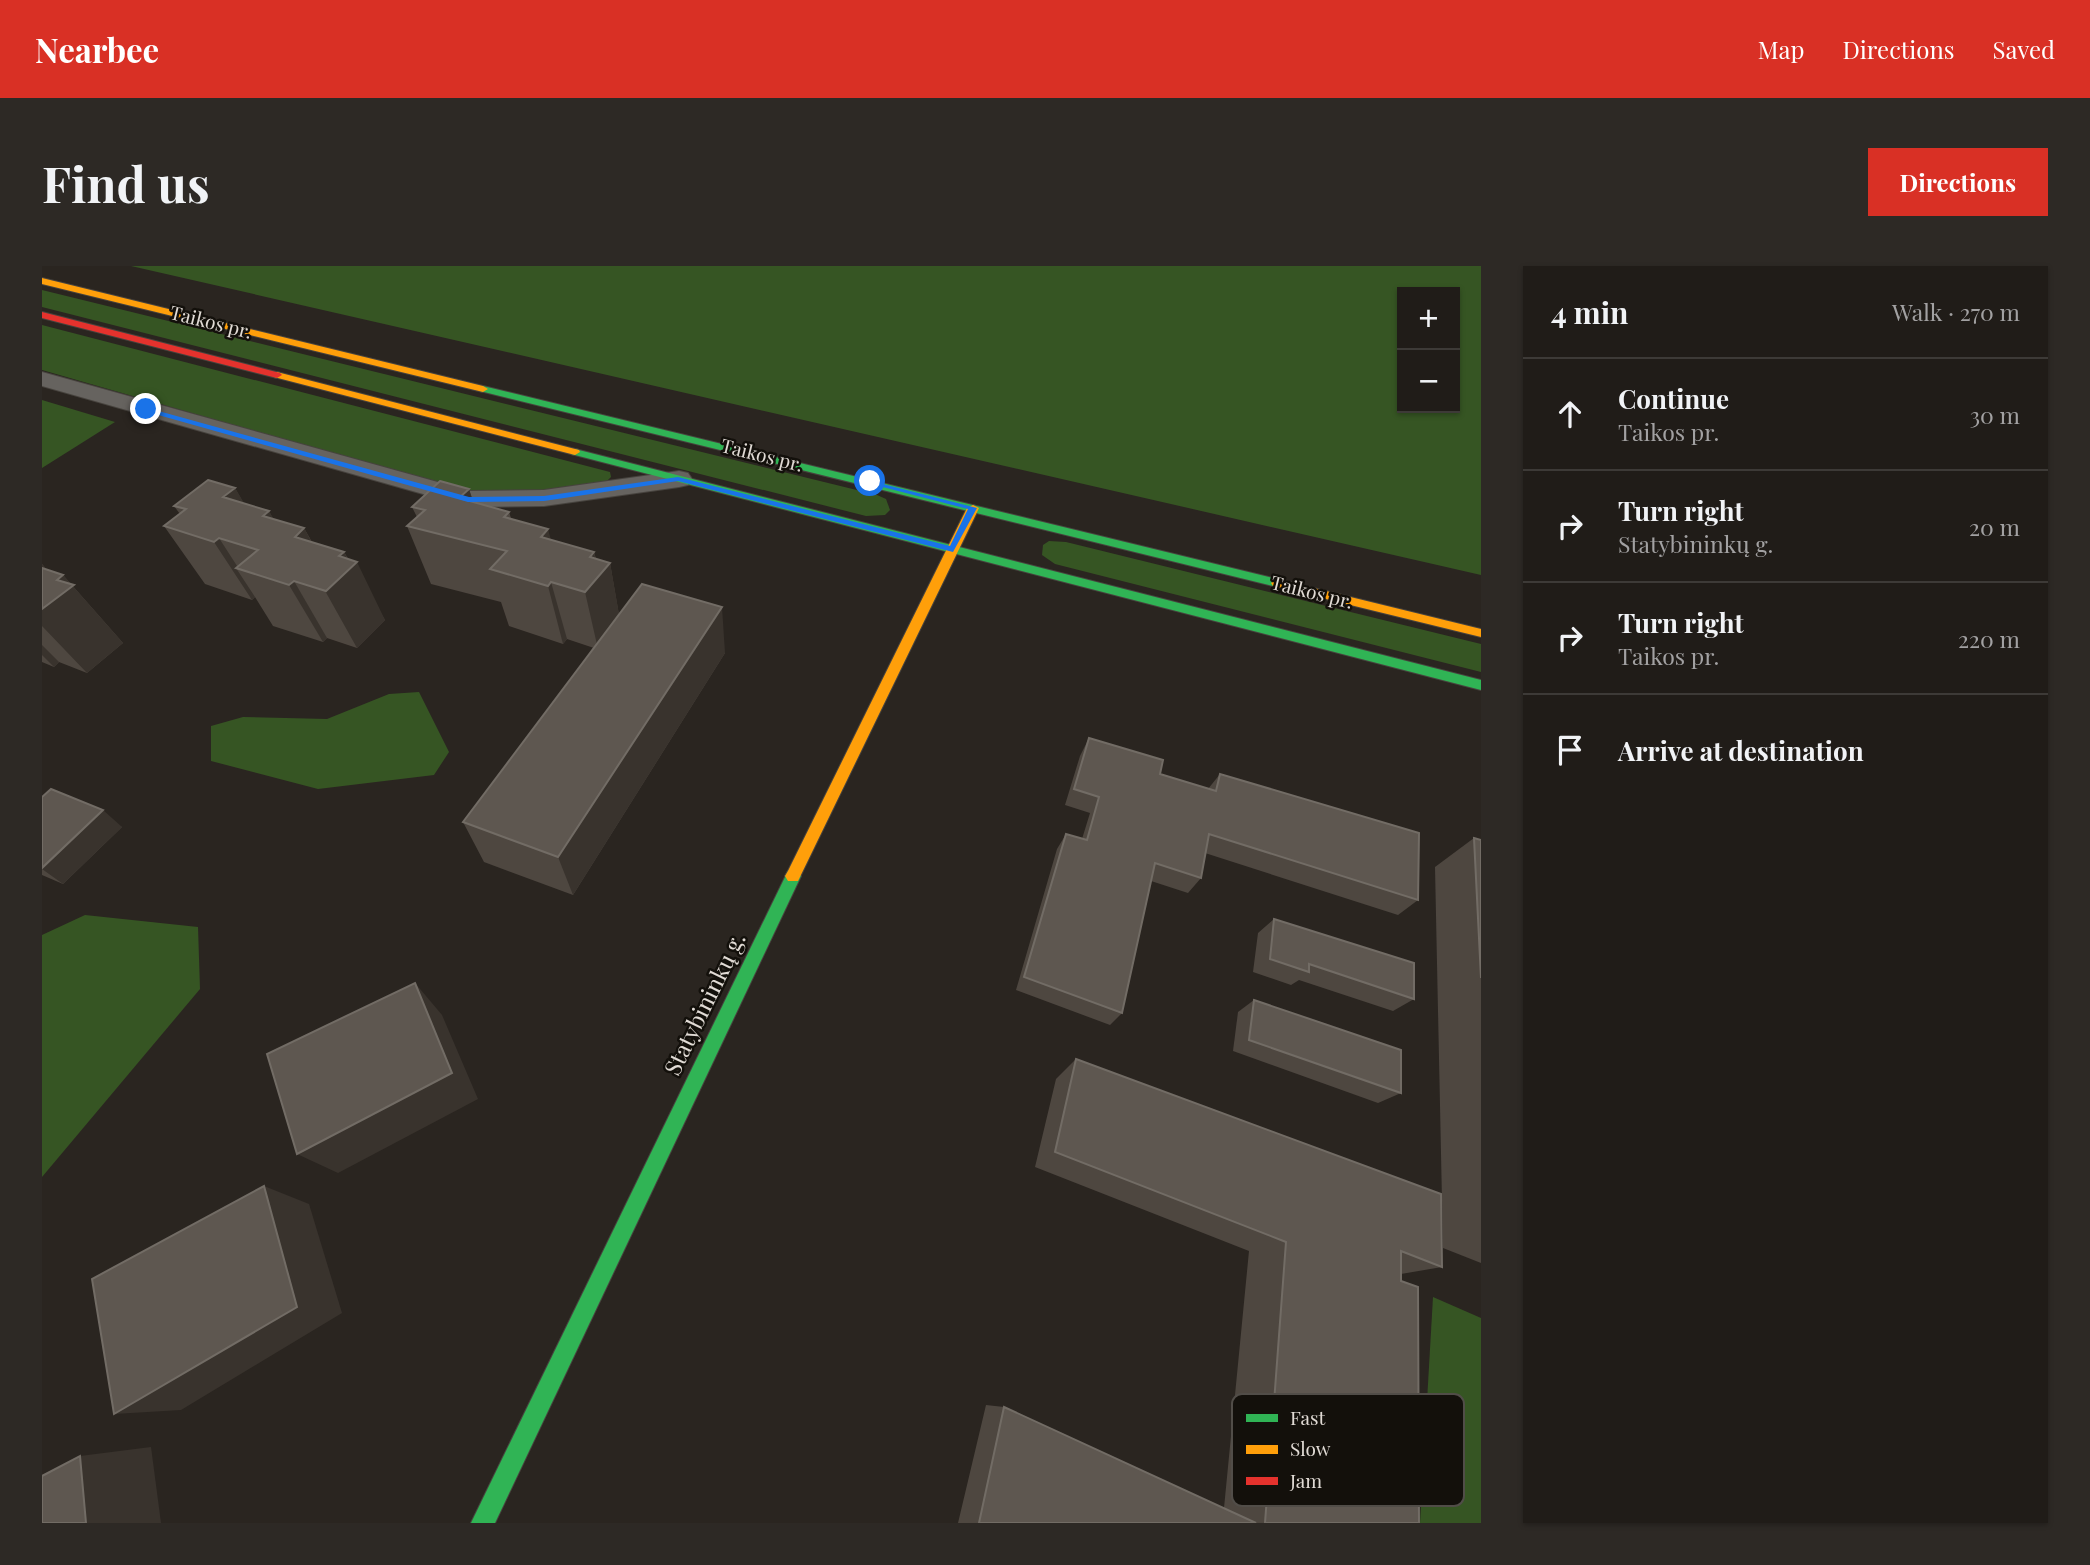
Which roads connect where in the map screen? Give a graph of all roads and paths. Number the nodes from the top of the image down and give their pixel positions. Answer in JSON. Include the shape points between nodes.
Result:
{"nodes":[{"id":1,"x":42,"y":281,"type":"edge"},
{"id":2,"x":42,"y":315,"type":"edge"},
{"id":3,"x":42,"y":379,"type":"edge"},
{"id":4,"x":678,"y":479,"type":"junction"},
{"id":5,"x":973,"y":508,"type":"junction"},
{"id":6,"x":953,"y":549,"type":"junction"},
{"id":7,"x":1481,"y":633,"type":"edge"},
{"id":8,"x":1481,"y":685,"type":"edge"},
{"id":9,"x":483,"y":1523,"type":"edge"}],
"edges":[{"from":1,"to":5,"type":"main road","name":"Taikos pr."},
{"from":2,"to":4,"type":"main road","name":"Taikos pr."},
{"from":3,"to":4,"type":"street","name":"Taikos pr.","via":[[468,499],[544,498]]},
{"from":4,"to":6,"type":"main road","name":"Taikos pr."},
{"from":5,"to":6,"type":"main road","name":"Statybininkų g."},
{"from":5,"to":7,"type":"main road","name":"Taikos pr."},
{"from":6,"to":8,"type":"main road","name":"Taikos pr."},
{"from":6,"to":9,"type":"main road","name":"Statybininkų g.","via":[[723,1017]]}]}
